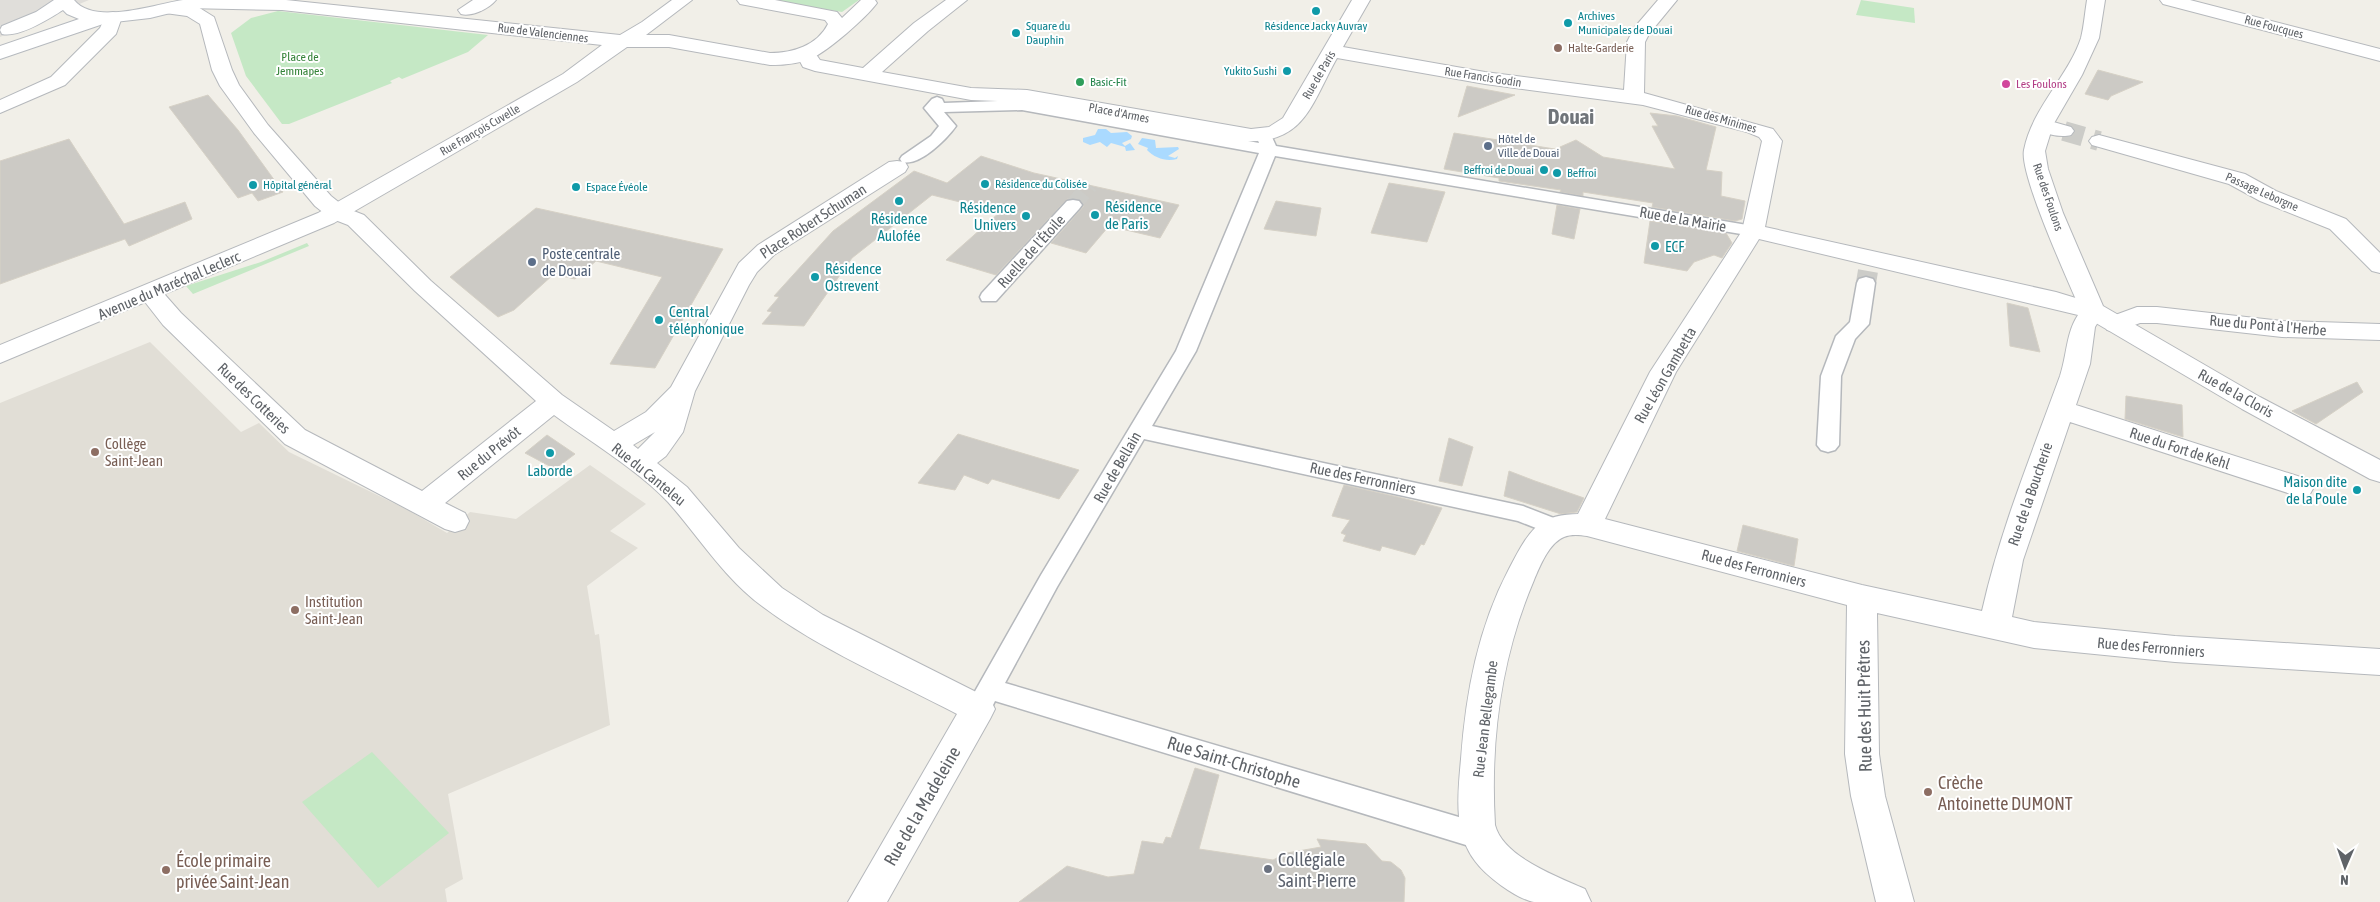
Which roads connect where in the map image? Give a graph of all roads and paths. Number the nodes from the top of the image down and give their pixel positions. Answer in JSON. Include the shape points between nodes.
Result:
{"nodes":[{"id":1,"x":365,"y":0,"type":"edge"},
{"id":2,"x":487,"y":0,"type":"edge"},
{"id":3,"x":683,"y":0,"type":"edge"},
{"id":4,"x":746,"y":0,"type":"edge"},
{"id":5,"x":957,"y":0,"type":"edge"},
{"id":6,"x":1361,"y":0,"type":"edge"},
{"id":7,"x":1668,"y":0,"type":"edge"},
{"id":8,"x":2096,"y":0,"type":"edge"},
{"id":9,"x":2169,"y":0,"type":"edge"},
{"id":10,"x":65,"y":1,"type":"edge"},
{"id":11,"x":196,"y":2,"type":"edge"},
{"id":12,"x":870,"y":2,"type":"edge"},
{"id":13,"x":171,"y":9,"type":"junction"},
{"id":14,"x":467,"y":10,"type":"junction"},
{"id":15,"x":110,"y":17,"type":"junction"},
{"id":16,"x":658,"y":19,"type":"junction"},
{"id":17,"x":829,"y":23,"type":"junction"},
{"id":18,"x":0,"y":34,"type":"edge"},
{"id":19,"x":621,"y":42,"type":"junction"},
{"id":20,"x":692,"y":44,"type":"junction"},
{"id":21,"x":1332,"y":51,"type":"junction"},
{"id":22,"x":0,"y":53,"type":"edge"},
{"id":23,"x":806,"y":54,"type":"junction"},
{"id":24,"x":2380,"y":55,"type":"edge"},
{"id":25,"x":876,"y":77,"type":"junction"},
{"id":26,"x":570,"y":78,"type":"junction"},
{"id":27,"x":945,"y":95,"type":"dead end"},
{"id":28,"x":1634,"y":97,"type":"junction"},
{"id":29,"x":0,"y":107,"type":"edge"},
{"id":30,"x":932,"y":108,"type":"junction"},
{"id":31,"x":2043,"y":125,"type":"junction"},
{"id":32,"x":2064,"y":131,"type":"tunnel mouth"},
{"id":33,"x":2099,"y":141,"type":"tunnel mouth"},
{"id":34,"x":1266,"y":142,"type":"junction"},
{"id":35,"x":903,"y":163,"type":"joint"},
{"id":36,"x":1073,"y":205,"type":"tunnel mouth"},
{"id":37,"x":336,"y":212,"type":"junction"},
{"id":38,"x":1753,"y":231,"type":"junction"},
{"id":39,"x":2380,"y":266,"type":"edge"},
{"id":40,"x":1868,"y":271,"type":"junction"},
{"id":41,"x":150,"y":294,"type":"junction"},
{"id":42,"x":989,"y":297,"type":"dead end"},
{"id":43,"x":2093,"y":311,"type":"junction"},
{"id":44,"x":2116,"y":324,"type":"junction"},
{"id":45,"x":2380,"y":332,"type":"edge"},
{"id":46,"x":0,"y":355,"type":"edge"},
{"id":47,"x":682,"y":391,"type":"junction"},
{"id":48,"x":553,"y":401,"type":"junction"},
{"id":49,"x":2060,"y":409,"type":"junction"},
{"id":50,"x":1138,"y":430,"type":"junction"},
{"id":51,"x":613,"y":444,"type":"junction"},
{"id":52,"x":1828,"y":445,"type":"dead end"},
{"id":53,"x":639,"y":462,"type":"junction"},
{"id":54,"x":2380,"y":472,"type":"edge"},
{"id":55,"x":2300,"y":487,"type":"dead end"},
{"id":56,"x":425,"y":504,"type":"junction"},
{"id":57,"x":455,"y":521,"type":"dead end"},
{"id":58,"x":1587,"y":524,"type":"junction"},
{"id":59,"x":1556,"y":528,"type":"junction"},
{"id":60,"x":1862,"y":597,"type":"junction"},
{"id":61,"x":1994,"y":627,"type":"junction"},
{"id":62,"x":2380,"y":662,"type":"edge"},
{"id":63,"x":983,"y":699,"type":"junction"},
{"id":64,"x":1479,"y":836,"type":"junction"},
{"id":65,"x":867,"y":902,"type":"edge"},
{"id":66,"x":1572,"y":902,"type":"edge"},
{"id":67,"x":1895,"y":902,"type":"edge"}],
"edges":[{"from":1,"to":14,"type":"street","name":"Rue de Valenciennes"},
{"from":2,"to":14,"type":"street"},
{"from":3,"to":16,"type":"street"},
{"from":4,"to":17,"type":"street"},
{"from":5,"to":25,"type":"street","via":[[921,27]]},
{"from":6,"to":21,"type":"street","name":"Rue de Paris"},
{"from":7,"to":28,"type":"street","via":[[1636,42]]},
{"from":8,"to":31,"type":"street","name":"Rue des Foulons","via":[[2090,38]]},
{"from":9,"to":24,"type":"street","name":"Rue Foucques"},
{"from":10,"to":15,"type":"street","via":[[79,13]]},
{"from":10,"to":18,"type":"street","via":[[42,16]]},
{"from":11,"to":13,"type":"street","name":"Rue de Valenciennes"},
{"from":11,"to":19,"type":"street","name":"Rue de Valenciennes","via":[[282,5]]},
{"from":12,"to":17,"type":"street","via":[[851,20]]},
{"from":13,"to":15,"type":"street"},
{"from":13,"to":37,"type":"street","name":"Rue du Canteleu","via":[[192,11],[208,21],[230,86],[261,129]]},
{"from":14,"to":16,"type":"street","name":"Rue de Valenciennes","via":[[619,27]]},
{"from":15,"to":22,"type":"street","via":[[61,30]]},
{"from":15,"to":29,"type":"street","via":[[109,30],[58,80]]},
{"from":16,"to":19,"type":"street","name":"Rue François Cuvelle"},
{"from":17,"to":23,"type":"street"},
{"from":19,"to":20,"type":"street","name":"Rue de Valenciennes","via":[[659,40]]},
{"from":19,"to":26,"type":"street","name":"Rue François Cuvelle"},
{"from":20,"to":23,"type":"street","name":"Rue de Valenciennes","via":[[770,59]]},
{"from":20,"to":26,"type":"street","via":[[622,52]]},
{"from":21,"to":28,"type":"street","name":"Rue Francis Godin","via":[[1485,78]]},
{"from":21,"to":34,"type":"street","name":"Rue de Paris","via":[[1291,122]]},
{"from":23,"to":25,"type":"street","via":[[810,63],[815,65]]},
{"from":25,"to":34,"type":"street","name":"Place d'Armes","via":[[971,94],[1027,96]]},
{"from":26,"to":37,"type":"street","name":"Rue François Cuvelle"},
{"from":27,"to":30,"type":"street"},
{"from":28,"to":38,"type":"street","name":"Rue des Minimes","via":[[1754,128],[1769,137],[1772,145]]},
{"from":30,"to":34,"type":"street","name":"Rue de la Mairie","via":[[1022,105]]},
{"from":30,"to":35,"type":"street","name":"Place Robert Schuman","via":[[948,126],[937,139]]},
{"from":31,"to":32,"type":"street"},
{"from":31,"to":43,"type":"street","name":"Rue des Foulons","via":[[2034,151],[2037,169]]},
{"from":33,"to":39,"type":"street","name":"Passage Leborgne","via":[[2236,178],[2268,196],[2338,224]]},
{"from":34,"to":38,"type":"street","name":"Rue de la Mairie"},
{"from":34,"to":50,"type":"street","name":"Rue de Bellain","via":[[1200,322]]},
{"from":35,"to":47,"type":"street","name":"Place Robert Schuman","via":[[766,250],[753,262],[737,285]]},
{"from":36,"to":42,"type":"street","name":"Ruelle de l'Étoile"},
{"from":37,"to":41,"type":"street","name":"Avenue du Maréchal Leclerc","via":[[302,230]]},
{"from":37,"to":48,"type":"street","name":"Rue du Canteleu","via":[[356,220],[423,286]]},
{"from":38,"to":40,"type":"street","name":"Rue de la Mairie"},
{"from":38,"to":58,"type":"street","name":"Rue Léon Gambetta","via":[[1663,372]]},
{"from":40,"to":43,"type":"street","name":"Rue de la Mairie","via":[[2056,300]]},
{"from":40,"to":52,"type":"street","via":[[1859,324],[1846,336],[1831,376]]},
{"from":41,"to":46,"type":"street","name":"Avenue du Maréchal Leclerc"},
{"from":41,"to":56,"type":"street","name":"Rue des Cotteries","via":[[285,430]]},
{"from":43,"to":44,"type":"street","name":"Rue de la Cloris"},
{"from":43,"to":49,"type":"street","name":"Rue de la Boucherie","via":[[2083,327],[2077,364]]},
{"from":44,"to":45,"type":"street","name":"Rue du Pont à l'Herbe","via":[[2137,315],[2157,315],[2282,329]]},
{"from":44,"to":54,"type":"street","name":"Rue de la Cloris","via":[[2251,403]]},
{"from":47,"to":51,"type":"street","name":"Place Robert Schuman","via":[[655,419]]},
{"from":47,"to":53,"type":"street","name":"Place Robert Schuman","via":[[669,432],[656,449]]},
{"from":48,"to":51,"type":"street","name":"Rue du Canteleu"},
{"from":48,"to":56,"type":"street","name":"Rue du Prévôt"},
{"from":49,"to":55,"type":"street","name":"Rue du Fort de Kehl"},
{"from":49,"to":61,"type":"street","name":"Rue de la Boucherie","via":[[2008,560]]},
{"from":50,"to":59,"type":"street","name":"Rue des Ferronniers","via":[[1523,514]]},
{"from":50,"to":63,"type":"street","name":"Rue de Bellain"},
{"from":51,"to":53,"type":"street","name":"Rue du Canteleu"},
{"from":53,"to":63,"type":"street","name":"Rue du Canteleu","via":[[688,506],[728,556],[771,597],[812,624]]},
{"from":56,"to":57,"type":"street","name":"Rue des Cotteries"},
{"from":58,"to":59,"type":"street","name":"Rue des Ferronniers"},
{"from":58,"to":60,"type":"street","name":"Rue des Ferronniers"},
{"from":59,"to":64,"type":"street","name":"Rue Jean Bellegambe","via":[[1547,534],[1532,554],[1499,630],[1490,660],[1475,808]]},
{"from":60,"to":61,"type":"street","name":"Rue des Ferronniers"},
{"from":60,"to":67,"type":"street","name":"Rue des Huit Prêtres","via":[[1862,754],[1868,796]]},
{"from":61,"to":62,"type":"street","name":"Rue des Ferronniers","via":[[2102,643]]},
{"from":63,"to":64,"type":"street","name":"Rue Saint-Christophe"},
{"from":63,"to":65,"type":"street","name":"Rue de la Madeleine"},
{"from":64,"to":66,"type":"street","via":[[1502,865]]}]}
